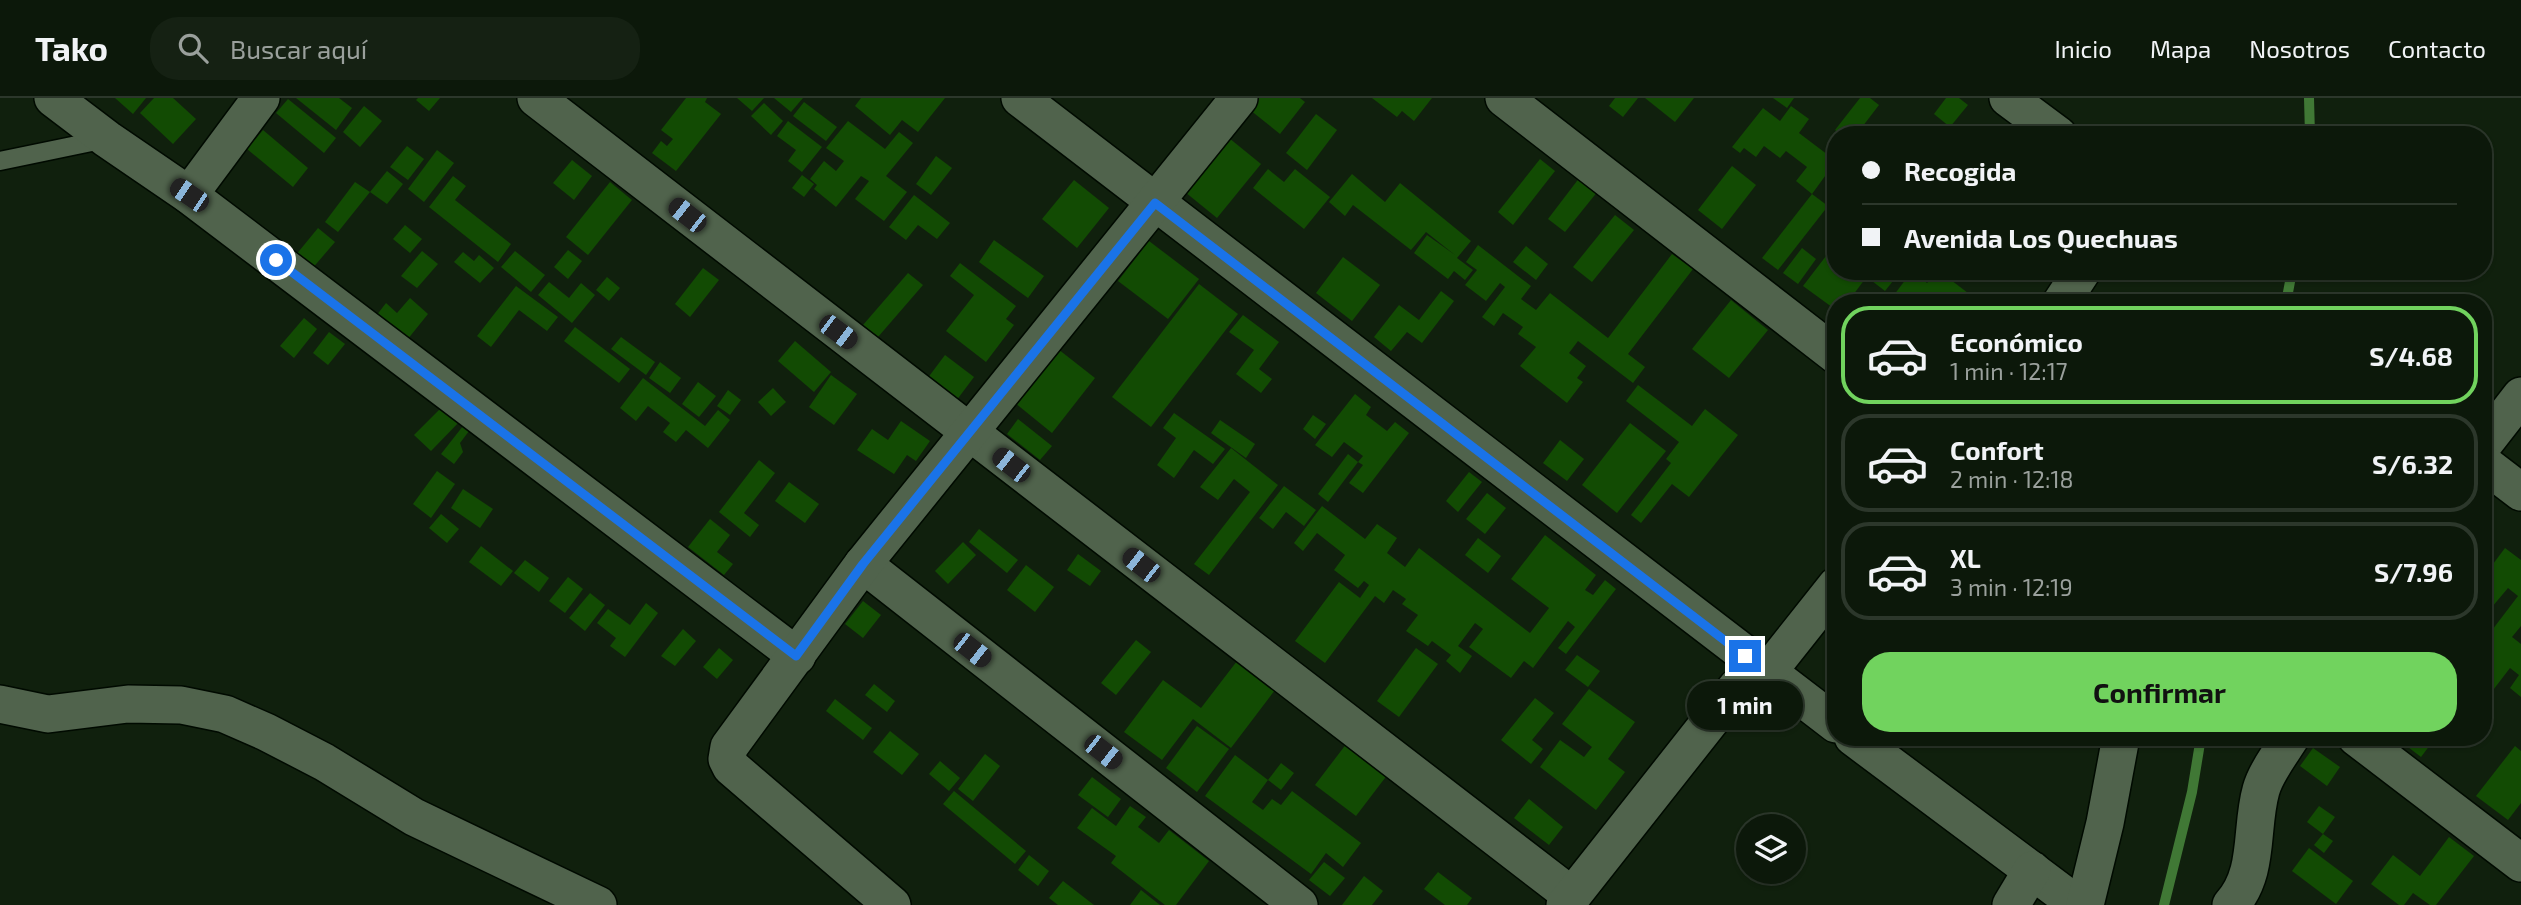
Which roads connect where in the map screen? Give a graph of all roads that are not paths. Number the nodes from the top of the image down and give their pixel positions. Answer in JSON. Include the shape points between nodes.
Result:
{"nodes":[{"id":1,"x":53,"y":98,"type":"edge"},
{"id":2,"x":261,"y":98,"type":"edge"},
{"id":3,"x":536,"y":98,"type":"edge"},
{"id":4,"x":1020,"y":98,"type":"edge"},
{"id":5,"x":1239,"y":98,"type":"edge"},
{"id":6,"x":1504,"y":98,"type":"edge"},
{"id":7,"x":2008,"y":98,"type":"edge"},
{"id":8,"x":2045,"y":126,"type":"edge"},
{"id":9,"x":107,"y":139,"type":"junction"},
{"id":10,"x":0,"y":161,"type":"edge"},
{"id":11,"x":189,"y":195,"type":"junction"},
{"id":12,"x":1155,"y":203,"type":"junction"},
{"id":13,"x":1827,"y":348,"type":"edge"},
{"id":14,"x":2521,"y":396,"type":"edge"},
{"id":15,"x":968,"y":432,"type":"junction"},
{"id":16,"x":2492,"y":433,"type":"edge"},
{"id":17,"x":2492,"y":470,"type":"edge"},
{"id":18,"x":2521,"y":492,"type":"edge"},
{"id":19,"x":863,"y":564,"type":"junction"},
{"id":20,"x":1827,"y":597,"type":"edge"},
{"id":21,"x":796,"y":656,"type":"junction"},
{"id":22,"x":1767,"y":673,"type":"junction"},
{"id":23,"x":0,"y":704,"type":"edge"},
{"id":24,"x":1827,"y":717,"type":"edge"},
{"id":25,"x":1865,"y":746,"type":"edge"},
{"id":26,"x":2119,"y":746,"type":"edge"},
{"id":27,"x":2286,"y":746,"type":"edge"},
{"id":28,"x":2368,"y":746,"type":"edge"},
{"id":29,"x":2521,"y":863,"type":"edge"},
{"id":30,"x":2032,"y":870,"type":"junction"},
{"id":31,"x":1569,"y":900,"type":"edge"},
{"id":32,"x":2241,"y":900,"type":"edge"},
{"id":33,"x":597,"y":905,"type":"edge"},
{"id":34,"x":892,"y":905,"type":"edge"},
{"id":35,"x":1299,"y":905,"type":"edge"},
{"id":36,"x":2011,"y":905,"type":"edge"},
{"id":37,"x":2078,"y":905,"type":"edge"},
{"id":38,"x":2085,"y":905,"type":"edge"}],
"edges":[{"from":1,"to":9,"type":"street"},
{"from":2,"to":11,"type":"street"},
{"from":3,"to":15,"type":"street"},
{"from":4,"to":12,"type":"street"},
{"from":5,"to":12,"type":"street"},
{"from":6,"to":13,"type":"street"},
{"from":7,"to":8,"type":"street"},
{"from":9,"to":10,"type":"lane"},
{"from":9,"to":11,"type":"street"},
{"from":11,"to":21,"type":"street"},
{"from":12,"to":15,"type":"street"},
{"from":12,"to":22,"type":"street"},
{"from":14,"to":16,"type":"street"},
{"from":15,"to":19,"type":"street"},
{"from":15,"to":31,"type":"street"},
{"from":17,"to":18,"type":"street"},
{"from":19,"to":21,"type":"street"},
{"from":19,"to":35,"type":"street"},
{"from":20,"to":22,"type":"street"},
{"from":21,"to":34,"type":"street","via":[[729,747],[727,759]]},
{"from":22,"to":24,"type":"street"},
{"from":22,"to":31,"type":"street","via":[[1737,687]]},
{"from":23,"to":33,"type":"street","via":[[48,714],[128,704],[181,705],[225,714],[324,762],[414,817]]},
{"from":25,"to":30,"type":"street"},
{"from":26,"to":38,"type":"street"},
{"from":27,"to":32,"type":"street","via":[[2261,789],[2252,860]]},
{"from":28,"to":29,"type":"street"},
{"from":30,"to":36,"type":"street"},
{"from":30,"to":37,"type":"street"}]}
